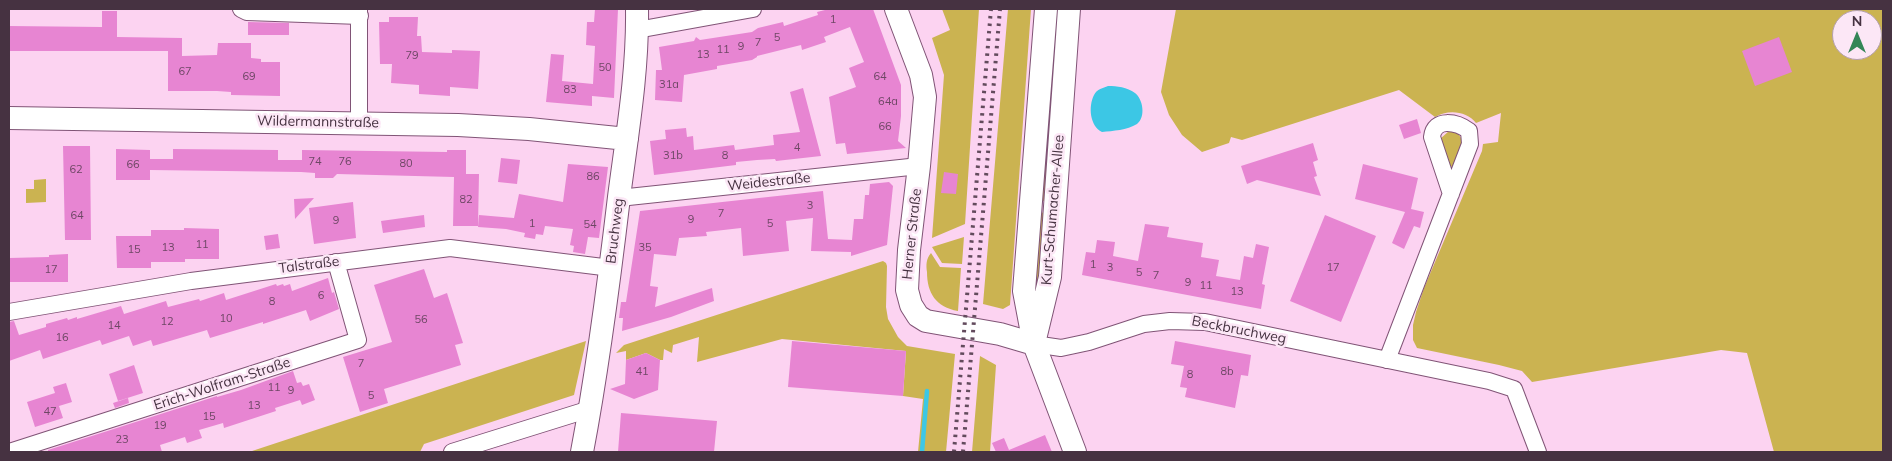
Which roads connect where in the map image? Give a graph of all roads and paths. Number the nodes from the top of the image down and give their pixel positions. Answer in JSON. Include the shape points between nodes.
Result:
{"nodes":[{"id":1,"x":241,"y":9,"type":"edge"},
{"id":2,"x":753,"y":9,"type":"edge"},
{"id":3,"x":896,"y":9,"type":"edge"},
{"id":4,"x":1046,"y":9,"type":"edge"},
{"id":5,"x":1069,"y":9,"type":"edge"},
{"id":6,"x":360,"y":12,"type":"edge"},
{"id":7,"x":637,"y":19,"type":"edge"},
{"id":8,"x":9,"y":118,"type":"edge"},
{"id":9,"x":359,"y":122,"type":"junction"},
{"id":10,"x":627,"y":139,"type":"junction"},
{"id":11,"x":919,"y":166,"type":"junction"},
{"id":12,"x":1451,"y":194,"type":"dead end"},
{"id":13,"x":619,"y":198,"type":"junction"},
{"id":14,"x":336,"y":262,"type":"junction"},
{"id":15,"x":611,"y":268,"type":"junction"},
{"id":16,"x":9,"y":312,"type":"edge"},
{"id":17,"x":1034,"y":344,"type":"junction"},
{"id":18,"x":1387,"y":360,"type":"junction"},
{"id":19,"x":590,"y":409,"type":"junction"},
{"id":20,"x":9,"y":452,"type":"edge"},
{"id":21,"x":452,"y":452,"type":"edge"},
{"id":22,"x":582,"y":452,"type":"edge"},
{"id":23,"x":1075,"y":452,"type":"edge"},
{"id":24,"x":1538,"y":452,"type":"edge"}],
"edges":[{"from":1,"to":6,"type":"street","via":[[248,12]]},
{"from":2,"to":7,"type":"street"},
{"from":3,"to":11,"type":"main road","name":"Herner Straße","via":[[922,75],[924,97]]},
{"from":4,"to":17,"type":"main road","name":"Kurt-Schumacher-Allee","via":[[1024,291]]},
{"from":5,"to":17,"type":"main road","name":"Kurt-Schumacher-Allee","via":[[1050,277]]},
{"from":6,"to":9,"type":"street"},
{"from":7,"to":10,"type":"main road","name":"Bruchweg"},
{"from":8,"to":9,"type":"main road","name":"Wildermannstraße"},
{"from":9,"to":10,"type":"main road","name":"Wildermannstraße","via":[[520,129]]},
{"from":10,"to":13,"type":"main road","name":"Bruchweg"},
{"from":11,"to":13,"type":"street","name":"Weidestraße"},
{"from":11,"to":17,"type":"main road","name":"Herner Straße","via":[[907,290],[918,316],[926,321],[1000,334]]},
{"from":12,"to":18,"type":"street"},
{"from":13,"to":15,"type":"main road","name":"Bruchweg"},
{"from":14,"to":15,"type":"street","name":"Talstraße","via":[[450,248]]},
{"from":14,"to":16,"type":"street","name":"Talstraße","via":[[191,281]]},
{"from":14,"to":20,"type":"street","name":"Erich-Wolfram-Straße","via":[[358,340]]},
{"from":15,"to":19,"type":"main road","name":"Bruchweg"},
{"from":17,"to":18,"type":"street","name":"Beckbruchweg","via":[[1061,348],[1144,324],[1188,320]]},
{"from":17,"to":23,"type":"main road"},
{"from":18,"to":24,"type":"street","name":"Beckbruchweg","via":[[1514,388]]},
{"from":19,"to":21,"type":"street"},
{"from":19,"to":22,"type":"main road","name":"Bruchweg"}]}
